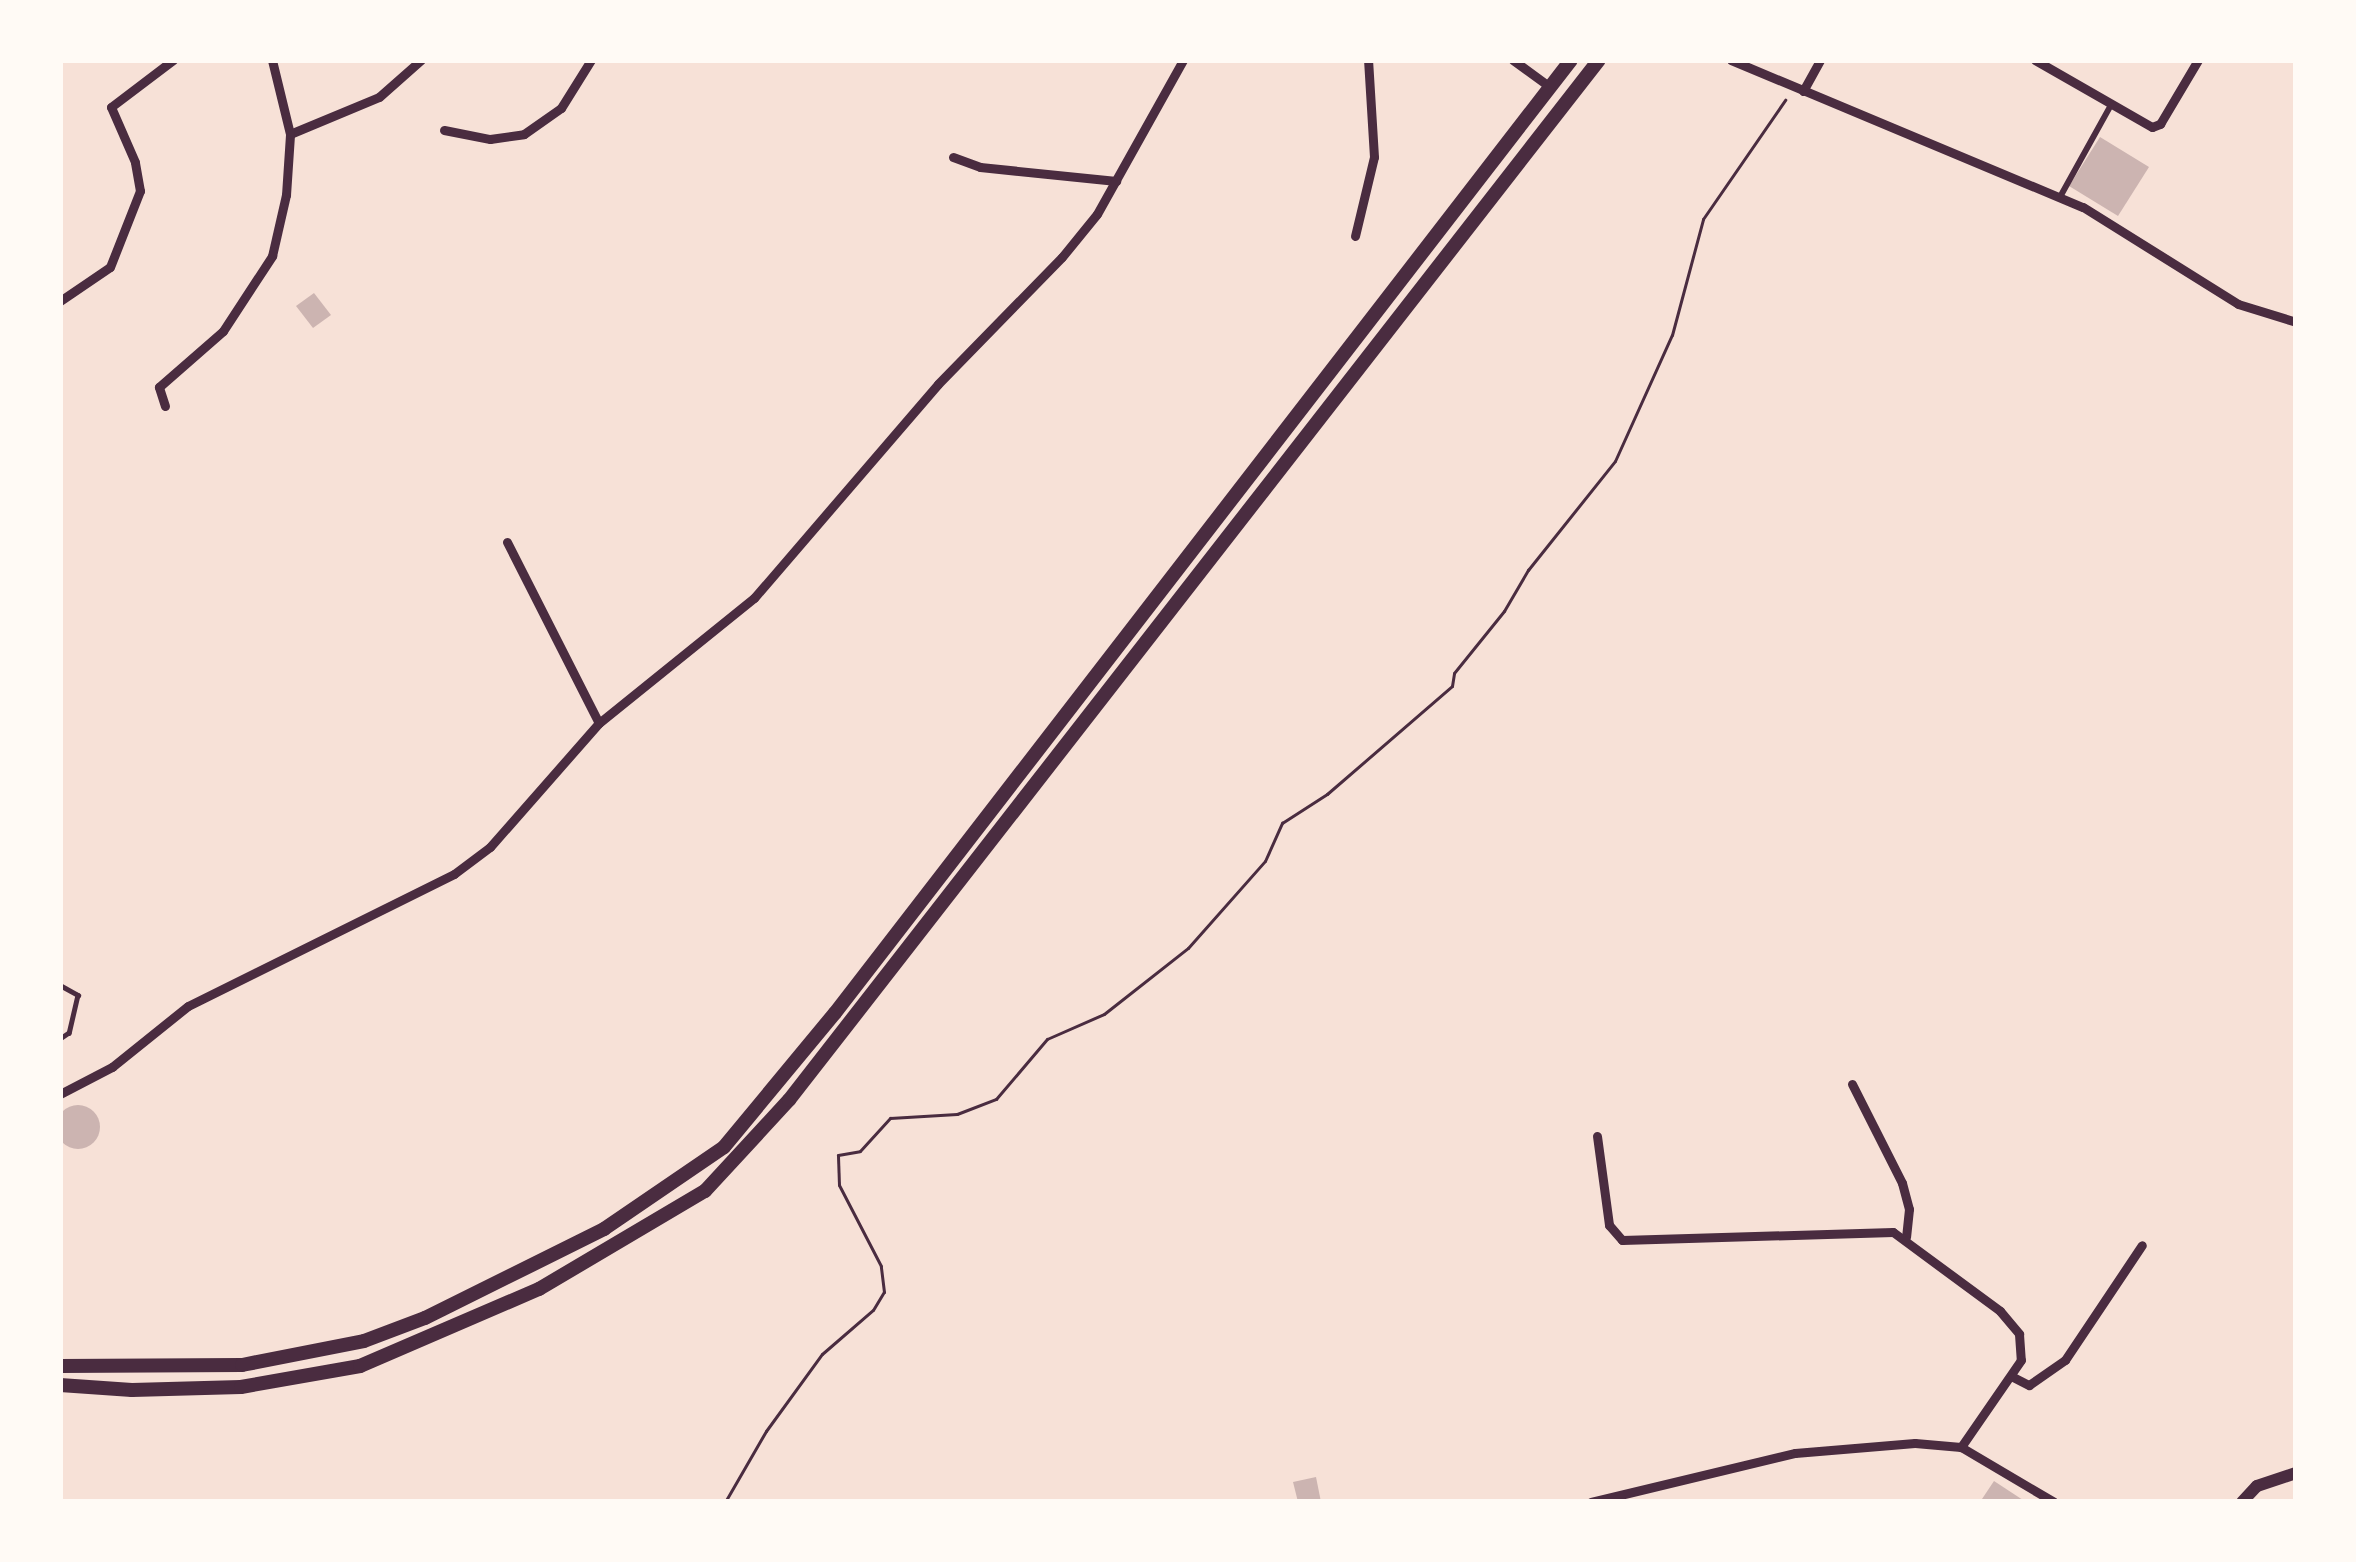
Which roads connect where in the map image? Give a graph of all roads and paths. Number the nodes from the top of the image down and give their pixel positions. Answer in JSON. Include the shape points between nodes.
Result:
{"nodes":[{"id":1,"x":173,"y":60,"type":"edge"},
{"id":2,"x":272,"y":60,"type":"edge"},
{"id":3,"x":421,"y":60,"type":"edge"},
{"id":4,"x":591,"y":60,"type":"edge"},
{"id":5,"x":1184,"y":60,"type":"edge"},
{"id":6,"x":1368,"y":60,"type":"edge"},
{"id":7,"x":1513,"y":60,"type":"edge"},
{"id":8,"x":1571,"y":60,"type":"edge"},
{"id":9,"x":1599,"y":60,"type":"edge"},
{"id":10,"x":1731,"y":60,"type":"edge"},
{"id":11,"x":1820,"y":60,"type":"edge"},
{"id":12,"x":2035,"y":60,"type":"edge"},
{"id":13,"x":2198,"y":60,"type":"edge"},
{"id":14,"x":1550,"y":87,"type":"junction"},
{"id":15,"x":1798,"y":89,"type":"junction"},
{"id":16,"x":2111,"y":105,"type":"junction"},
{"id":17,"x":443,"y":130,"type":"dead end"},
{"id":18,"x":290,"y":134,"type":"junction"},
{"id":19,"x":953,"y":157,"type":"dead end"},
{"id":20,"x":1116,"y":181,"type":"junction"},
{"id":21,"x":2060,"y":197,"type":"junction"},
{"id":22,"x":1355,"y":236,"type":"dead end"},
{"id":23,"x":60,"y":302,"type":"edge"},
{"id":24,"x":2296,"y":322,"type":"edge"},
{"id":25,"x":165,"y":406,"type":"dead end"},
{"id":26,"x":507,"y":542,"type":"dead end"},
{"id":27,"x":599,"y":723,"type":"junction"},
{"id":28,"x":60,"y":985,"type":"edge"},
{"id":29,"x":60,"y":1039,"type":"edge"},
{"id":30,"x":1852,"y":1084,"type":"dead end"},
{"id":31,"x":60,"y":1094,"type":"edge"},
{"id":32,"x":1598,"y":1136,"type":"dead end"},
{"id":33,"x":1906,"y":1238,"type":"junction"},
{"id":34,"x":2142,"y":1245,"type":"dead end"},
{"id":35,"x":60,"y":1366,"type":"edge"},
{"id":36,"x":2013,"y":1377,"type":"junction"},
{"id":37,"x":60,"y":1385,"type":"edge"},
{"id":38,"x":1961,"y":1447,"type":"junction"},
{"id":39,"x":2294,"y":1475,"type":"edge"},
{"id":40,"x":725,"y":1502,"type":"edge"},
{"id":41,"x":1591,"y":1502,"type":"edge"},
{"id":42,"x":2054,"y":1502,"type":"edge"},
{"id":43,"x":2242,"y":1502,"type":"edge"}],
"edges":[{"from":1,"to":23,"type":"street","via":[[111,107],[140,191],[110,267]]},
{"from":2,"to":18,"type":"street"},
{"from":3,"to":18,"type":"street","via":[[379,97]]},
{"from":4,"to":17,"type":"street","via":[[561,108],[524,134],[490,139]]},
{"from":5,"to":20,"type":"street"},
{"from":6,"to":22,"type":"street","via":[[1374,157]]},
{"from":7,"to":14,"type":"street"},
{"from":8,"to":14,"type":"main road"},
{"from":9,"to":37,"type":"main road","via":[[789,1100],[705,1191],[539,1289],[361,1366],[269,1385]]},
{"from":10,"to":15,"type":"street"},
{"from":11,"to":15,"type":"street"},
{"from":12,"to":16,"type":"street"},
{"from":13,"to":16,"type":"street","via":[[2159,124]]},
{"from":14,"to":35,"type":"main road","via":[[724,1148],[604,1229],[364,1340],[242,1366]]},
{"from":15,"to":21,"type":"street"},
{"from":15,"to":40,"type":"path","via":[[1703,219],[1672,335],[1615,461],[1528,570],[1452,686],[1282,823],[1265,861],[1188,948],[1104,1014],[1047,1039],[995,1099],[957,1114],[890,1118],[860,1151],[838,1155],[838,1185],[881,1266],[884,1292],[822,1354]]},
{"from":16,"to":21,"type":"street"},
{"from":18,"to":25,"type":"street","via":[[280,225],[262,278],[223,331],[159,387]]},
{"from":19,"to":20,"type":"street"},
{"from":20,"to":27,"type":"street","via":[[1063,257],[938,384],[754,598]]},
{"from":21,"to":24,"type":"street","via":[[2248,310]]},
{"from":26,"to":27,"type":"street"},
{"from":27,"to":31,"type":"street","via":[[534,803],[454,874],[204,997],[112,1067]]},
{"from":28,"to":29,"type":"lane","via":[[78,994],[69,1033]]},
{"from":30,"to":33,"type":"street","via":[[1902,1183]]},
{"from":32,"to":33,"type":"street","via":[[1609,1225],[1622,1240],[1877,1230]]},
{"from":33,"to":36,"type":"street","via":[[2019,1334]]},
{"from":34,"to":36,"type":"street","via":[[2066,1360],[2029,1385]]},
{"from":36,"to":38,"type":"street"},
{"from":38,"to":41,"type":"street","via":[[1796,1453]]},
{"from":38,"to":42,"type":"street"},
{"from":39,"to":43,"type":"main road","via":[[2257,1486]]}]}
